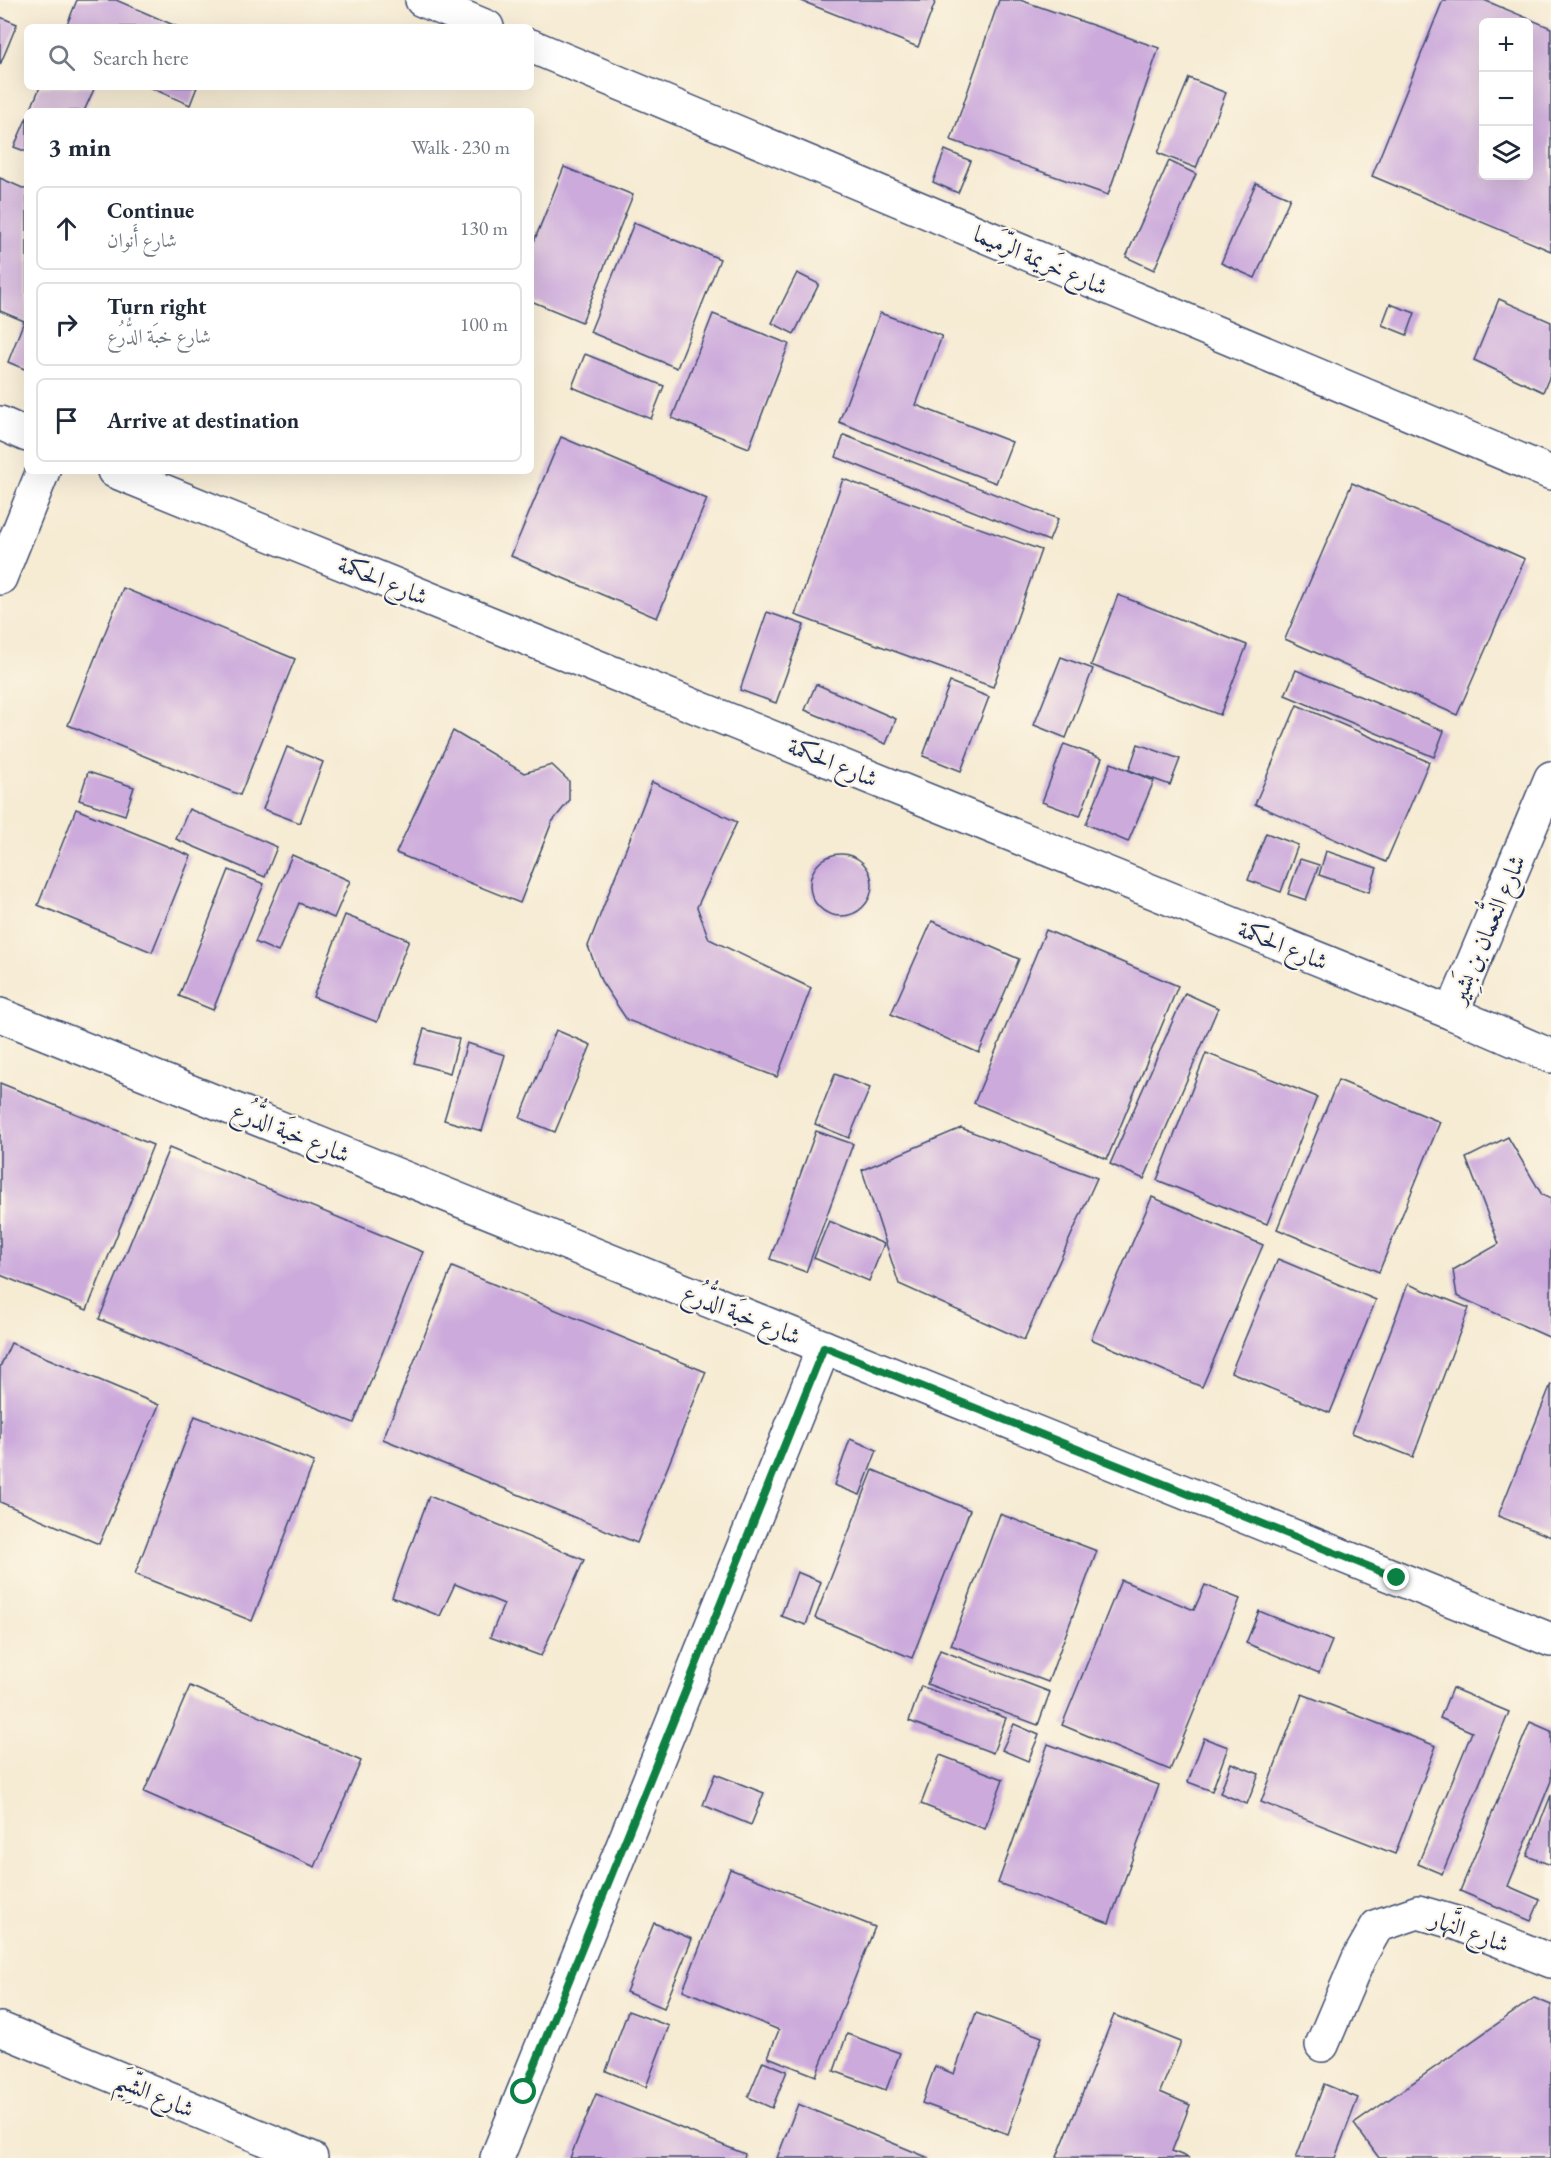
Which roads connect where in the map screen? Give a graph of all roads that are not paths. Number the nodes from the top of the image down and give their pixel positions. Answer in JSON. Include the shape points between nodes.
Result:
{"nodes":[{"id":1,"x":422,"y":0,"type":"edge"},
{"id":2,"x":479,"y":24,"type":"edge"},
{"id":3,"x":534,"y":47,"type":"edge"},
{"id":4,"x":0,"y":423,"type":"edge"},
{"id":5,"x":24,"y":434,"type":"edge"},
{"id":6,"x":1551,"y":473,"type":"edge"},
{"id":7,"x":42,"y":474,"type":"edge"},
{"id":8,"x":121,"y":474,"type":"edge"},
{"id":9,"x":0,"y":578,"type":"edge"},
{"id":10,"x":1551,"y":778,"type":"edge"},
{"id":11,"x":1452,"y":1013,"type":"junction"},
{"id":12,"x":0,"y":1015,"type":"edge"},
{"id":13,"x":1551,"y":1056,"type":"edge"},
{"id":14,"x":824,"y":1347,"type":"junction"},
{"id":15,"x":1551,"y":1640,"type":"edge"},
{"id":16,"x":1551,"y":1961,"type":"edge"},
{"id":17,"x":0,"y":2029,"type":"edge"},
{"id":18,"x":1322,"y":2045,"type":"dead end"},
{"id":19,"x":311,"y":2158,"type":"edge"},
{"id":20,"x":497,"y":2158,"type":"edge"}],
"edges":[{"from":1,"to":2,"type":"street"},
{"from":3,"to":6,"type":"street","name":"شارع خَرِيمة الرِّمَيما"},
{"from":4,"to":5,"type":"street"},
{"from":7,"to":9,"type":"street"},
{"from":8,"to":11,"type":"street","name":"شارع الحكمة"},
{"from":10,"to":11,"type":"street","name":"شارع النُّعمان بن بَشِير"},
{"from":11,"to":13,"type":"street","name":"شارع الحكمة"},
{"from":12,"to":14,"type":"street","name":"شارع خبَة الدُّرُع"},
{"from":14,"to":15,"type":"street","name":"شارع خبَة الدُّرُع"},
{"from":14,"to":20,"type":"street"},
{"from":16,"to":18,"type":"street","name":"شارع النَّهار","via":[[1418,1912],[1377,1926]]},
{"from":17,"to":19,"type":"street","name":"شارع الشِّيَم"}]}
